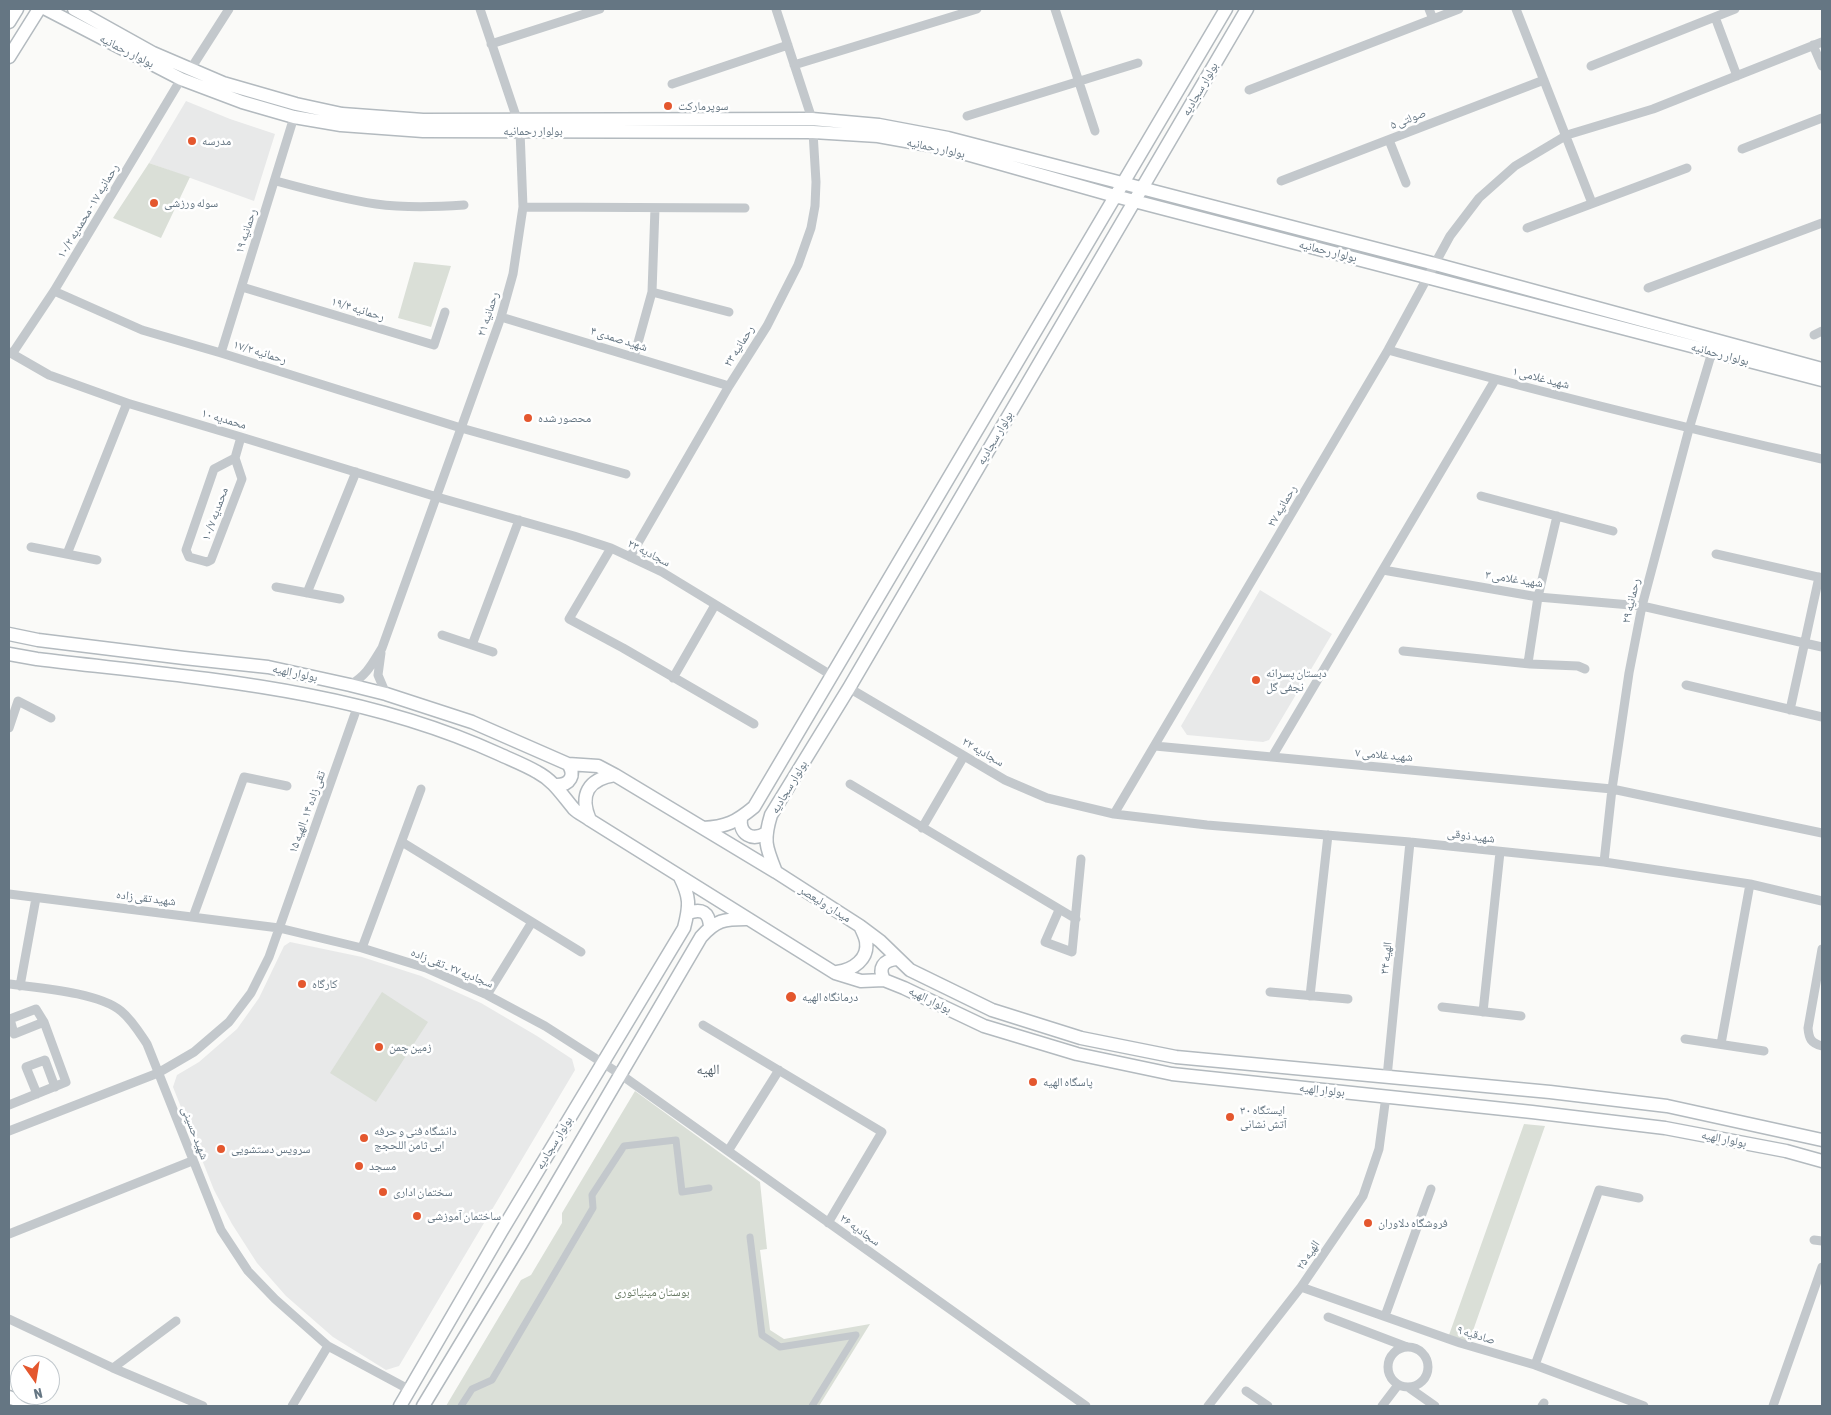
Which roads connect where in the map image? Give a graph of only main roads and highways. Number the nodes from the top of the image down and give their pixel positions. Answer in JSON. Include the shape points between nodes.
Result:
{"nodes":[{"id":1,"x":17,"y":9,"type":"edge"},
{"id":2,"x":39,"y":9,"type":"edge"},
{"id":3,"x":46,"y":9,"type":"edge"},
{"id":4,"x":74,"y":9,"type":"edge"},
{"id":5,"x":1226,"y":9,"type":"edge"},
{"id":6,"x":1247,"y":9,"type":"edge"},
{"id":7,"x":9,"y":22,"type":"edge"},
{"id":8,"x":9,"y":57,"type":"edge"},
{"id":9,"x":186,"y":74,"type":"junction"},
{"id":10,"x":518,"y":125,"type":"junction"},
{"id":11,"x":812,"y":125,"type":"junction"},
{"id":12,"x":1123,"y":183,"type":"junction"},
{"id":13,"x":1142,"y":189,"type":"junction"},
{"id":14,"x":1114,"y":196,"type":"junction"},
{"id":15,"x":1134,"y":201,"type":"junction"},
{"id":16,"x":1714,"y":346,"type":"junction"},
{"id":17,"x":1822,"y":369,"type":"edge"},
{"id":18,"x":1822,"y":380,"type":"edge"},
{"id":19,"x":9,"y":634,"type":"edge"},
{"id":20,"x":9,"y":654,"type":"edge"},
{"id":21,"x":568,"y":764,"type":"junction"},
{"id":22,"x":615,"y":775,"type":"junction"},
{"id":23,"x":557,"y":785,"type":"junction"},
{"id":24,"x":741,"y":818,"type":"junction"},
{"id":25,"x":590,"y":820,"type":"junction"},
{"id":26,"x":703,"y":828,"type":"junction"},
{"id":27,"x":766,"y":833,"type":"junction"},
{"id":28,"x":776,"y":872,"type":"junction"},
{"id":29,"x":680,"y":877,"type":"junction"},
{"id":30,"x":688,"y":913,"type":"junction"},
{"id":31,"x":746,"y":919,"type":"junction"},
{"id":32,"x":860,"y":926,"type":"junction"},
{"id":33,"x":710,"y":927,"type":"junction"},
{"id":34,"x":897,"y":959,"type":"junction"},
{"id":35,"x":835,"y":973,"type":"junction"},
{"id":36,"x":884,"y":980,"type":"junction"},
{"id":37,"x":1387,"y":1077,"type":"junction"},
{"id":38,"x":1386,"y":1096,"type":"junction"},
{"id":39,"x":1822,"y":1140,"type":"edge"},
{"id":40,"x":1822,"y":1161,"type":"edge"},
{"id":41,"x":9,"y":1397,"type":"edge"},
{"id":42,"x":31,"y":1406,"type":"edge"},
{"id":43,"x":400,"y":1406,"type":"edge"},
{"id":44,"x":423,"y":1406,"type":"edge"}],
"edges":[{"from":1,"to":7,"type":"main road"},
{"from":2,"to":8,"type":"main road"},
{"from":3,"to":9,"type":"main road","name":"بولوار رحمانیه"},
{"from":4,"to":9,"type":"main road","name":"بولوار رحمانیه"},
{"from":5,"to":12,"type":"main road","name":"بولوار سجادیه"},
{"from":6,"to":13,"type":"main road","name":"بولوار سجادیه"},
{"from":9,"to":10,"type":"main road","name":"بولوار رحمانیه","via":[[342,114]]},
{"from":9,"to":10,"type":"main road","name":"بولوار رحمانیه","via":[[242,102],[294,117],[342,125],[422,131]]},
{"from":10,"to":11,"type":"main road","name":"بولوار رحمانیه"},
{"from":11,"to":12,"type":"main road","name":"بولوار رحمانیه","via":[[879,125],[948,138]]},
{"from":11,"to":14,"type":"main road","name":"بولوار رحمانیه","via":[[945,148]]},
{"from":12,"to":13,"type":"main road","name":"بولوار رحمانیه"},
{"from":12,"to":14,"type":"main road","name":"بولوار سجادیه"},
{"from":13,"to":15,"type":"main road","name":"بولوار سجادیه"},
{"from":13,"to":16,"type":"main road","name":"بولوار رحمانیه","via":[[1435,264]]},
{"from":14,"to":15,"type":"main road","name":"بولوار رحمانیه"},
{"from":14,"to":24,"type":"main road","name":"بولوار سجادیه","via":[[754,807]]},
{"from":15,"to":16,"type":"main road","name":"بولوار رحمانیه"},
{"from":15,"to":27,"type":"main road","name":"بولوار سجادیه","via":[[772,815]]},
{"from":16,"to":17,"type":"main road","name":"بولوار رحمانیه"},
{"from":16,"to":18,"type":"main road","name":"بولوار رحمانیه"},
{"from":19,"to":21,"type":"main road","name":"بولوار الهیه","via":[[268,667],[350,685],[472,722]]},
{"from":20,"to":23,"type":"main road","name":"بولوار الهیه","via":[[264,687],[358,705],[413,720],[476,743],[538,772]]},
{"from":21,"to":22,"type":"main road","name":"میدان ولیعصر","via":[[598,766]]},
{"from":21,"to":23,"type":"main road","via":[[572,769],[569,782]]},
{"from":22,"to":25,"type":"main road","via":[[602,777],[592,784],[586,795],[585,808]]},
{"from":22,"to":26,"type":"main road","name":"میدان ولیعصر"},
{"from":23,"to":25,"type":"main road","via":[[575,810]]},
{"from":24,"to":26,"type":"main road","name":"بولوار سجادیه","via":[[720,827]]},
{"from":24,"to":27,"type":"main road","via":[[742,831],[747,836],[754,838]]},
{"from":25,"to":29,"type":"main road"},
{"from":26,"to":28,"type":"main road","name":"میدان ولیعصر"},
{"from":27,"to":28,"type":"main road","via":[[767,850]]},
{"from":28,"to":32,"type":"main road","name":"میدان ولیعصر"},
{"from":29,"to":30,"type":"main road","name":"بولوار سجادیه","via":[[688,893]]},
{"from":29,"to":31,"type":"main road"},
{"from":30,"to":33,"type":"main road","via":[[704,912],[710,919]]},
{"from":30,"to":43,"type":"main road","name":"بولوار سجادیه","via":[[684,928]]},
{"from":31,"to":33,"type":"main road","via":[[727,919]]},
{"from":31,"to":35,"type":"main road"},
{"from":32,"to":34,"type":"main road","name":"بولوار الهیه"},
{"from":32,"to":35,"type":"main road","name":"میدان ولیعصر","via":[[866,940],[861,960],[855,967]]},
{"from":33,"to":44,"type":"main road","name":"بولوار سجادیه","via":[[701,937]]},
{"from":34,"to":36,"type":"main road","via":[[882,965]]},
{"from":34,"to":37,"type":"main road","name":"بولوار الهیه","via":[[910,970],[992,1010],[1081,1038],[1176,1057]]},
{"from":35,"to":36,"type":"main road","name":"بولوار الهیه","via":[[861,981]]},
{"from":36,"to":38,"type":"main road","name":"بولوار الهیه","via":[[984,1026],[1077,1054],[1172,1074]]},
{"from":37,"to":38,"type":"main road"},
{"from":37,"to":39,"type":"main road","name":"بولوار الهیه","via":[[1667,1106]]},
{"from":38,"to":40,"type":"main road","name":"بولوار الهیه","via":[[1664,1128]]},
{"from":41,"to":42,"type":"main road"}]}
